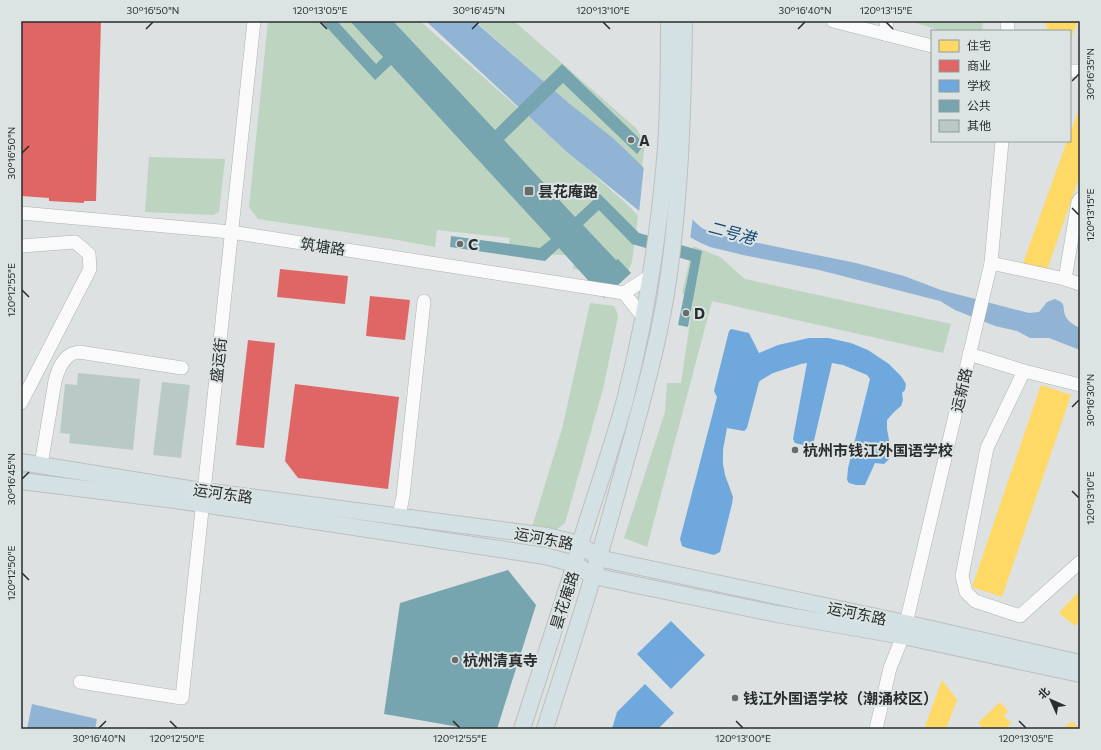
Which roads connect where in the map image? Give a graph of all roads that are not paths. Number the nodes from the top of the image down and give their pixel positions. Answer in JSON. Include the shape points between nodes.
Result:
{"nodes":[{"id":1,"x":254,"y":21,"type":"edge"},
{"id":2,"x":669,"y":21,"type":"edge"},
{"id":3,"x":684,"y":21,"type":"edge"},
{"id":4,"x":833,"y":21,"type":"edge"},
{"id":5,"x":886,"y":27,"type":"edge"},
{"id":6,"x":931,"y":46,"type":"edge"},
{"id":7,"x":1002,"y":142,"type":"edge"},
{"id":8,"x":672,"y":159,"type":"junction"},
{"id":9,"x":1080,"y":198,"type":"edge"},
{"id":10,"x":21,"y":213,"type":"edge"},
{"id":11,"x":231,"y":232,"type":"junction"},
{"id":12,"x":21,"y":246,"type":"edge"},
{"id":13,"x":991,"y":263,"type":"junction"},
{"id":14,"x":650,"y":276,"type":"junction"},
{"id":15,"x":1065,"y":280,"type":"junction"},
{"id":16,"x":1080,"y":284,"type":"edge"},
{"id":17,"x":624,"y":293,"type":"junction"},
{"id":18,"x":424,"y":301,"type":"dead end"},
{"id":19,"x":643,"y":317,"type":"junction"},
{"id":20,"x":971,"y":347,"type":"junction"},
{"id":21,"x":182,"y":368,"type":"dead end"},
{"id":22,"x":1024,"y":371,"type":"junction"},
{"id":23,"x":1080,"y":385,"type":"edge"},
{"id":24,"x":21,"y":403,"type":"edge"},
{"id":25,"x":21,"y":462,"type":"edge"},
{"id":26,"x":41,"y":465,"type":"junction"},
{"id":27,"x":21,"y":481,"type":"edge"},
{"id":28,"x":203,"y":498,"type":"junction"},
{"id":29,"x":399,"y":516,"type":"junction"},
{"id":30,"x":580,"y":544,"type":"junction"},
{"id":31,"x":598,"y":558,"type":"junction"},
{"id":32,"x":1080,"y":562,"type":"edge"},
{"id":33,"x":576,"y":564,"type":"junction"},
{"id":34,"x":593,"y":576,"type":"junction"},
{"id":35,"x":904,"y":630,"type":"junction"},
{"id":36,"x":1080,"y":663,"type":"edge"},
{"id":37,"x":1080,"y":674,"type":"edge"},
{"id":38,"x":80,"y":682,"type":"dead end"},
{"id":39,"x":522,"y":729,"type":"edge"},
{"id":40,"x":544,"y":729,"type":"edge"},
{"id":41,"x":876,"y":729,"type":"edge"}],
"edges":[{"from":1,"to":11,"type":"street","name":"盛运街"},
{"from":2,"to":8,"type":"main road","name":"昙花庵路"},
{"from":3,"to":8,"type":"main road","name":"昙花庵路","via":[[683,92]]},
{"from":4,"to":5,"type":"street"},
{"from":5,"to":6,"type":"street"},
{"from":7,"to":13,"type":"street","name":"运新路"},
{"from":8,"to":14,"type":"main road","name":"昙花庵路"},
{"from":8,"to":31,"type":"main road","name":"昙花庵路","via":[[672,250],[657,344]]},
{"from":9,"to":15,"type":"street"},
{"from":10,"to":11,"type":"street","name":"筑塘路"},
{"from":11,"to":17,"type":"street","name":"筑塘路"},
{"from":11,"to":28,"type":"street","name":"盛运街"},
{"from":12,"to":24,"type":"street","via":[[75,242],[89,254],[90,269]]},
{"from":13,"to":15,"type":"street"},
{"from":13,"to":20,"type":"street","name":"运新路"},
{"from":14,"to":17,"type":"street"},
{"from":14,"to":19,"type":"main road","name":"昙花庵路"},
{"from":15,"to":16,"type":"street"},
{"from":17,"to":19,"type":"street"},
{"from":18,"to":29,"type":"street"},
{"from":19,"to":30,"type":"main road","name":"昙花庵路","via":[[625,400]]},
{"from":20,"to":22,"type":"street"},
{"from":20,"to":35,"type":"street","name":"运新路"},
{"from":21,"to":26,"type":"street","via":[[79,352],[71,353],[57,374]]},
{"from":22,"to":23,"type":"street"},
{"from":22,"to":32,"type":"street","via":[[987,448],[962,576],[966,592],[975,602],[1020,616]]},
{"from":25,"to":26,"type":"main road","name":"运河东路"},
{"from":26,"to":28,"type":"main road","name":"运河东路"},
{"from":27,"to":28,"type":"main road","name":"运河东路"},
{"from":28,"to":29,"type":"main road","name":"运河东路"},
{"from":28,"to":33,"type":"main road","name":"运河东路","via":[[545,556]]},
{"from":28,"to":38,"type":"street","name":"盛运街","via":[[182,698]]},
{"from":29,"to":30,"type":"main road","name":"运河东路","via":[[547,536]]},
{"from":30,"to":31,"type":"main road","name":"运河东路"},
{"from":30,"to":33,"type":"main road","name":"昙花庵路"},
{"from":31,"to":34,"type":"main road","name":"昙花庵路"},
{"from":31,"to":35,"type":"main road","name":"运河东路"},
{"from":33,"to":34,"type":"main road","name":"运河东路"},
{"from":33,"to":39,"type":"main road","name":"昙花庵路"},
{"from":34,"to":35,"type":"main road","name":"运河东路","via":[[777,614]]},
{"from":34,"to":40,"type":"main road","name":"昙花庵路"},
{"from":35,"to":36,"type":"main road","name":"运河东路"},
{"from":35,"to":37,"type":"main road","name":"运河东路"},
{"from":35,"to":41,"type":"street","name":"运新路","via":[[890,668]]}]}
